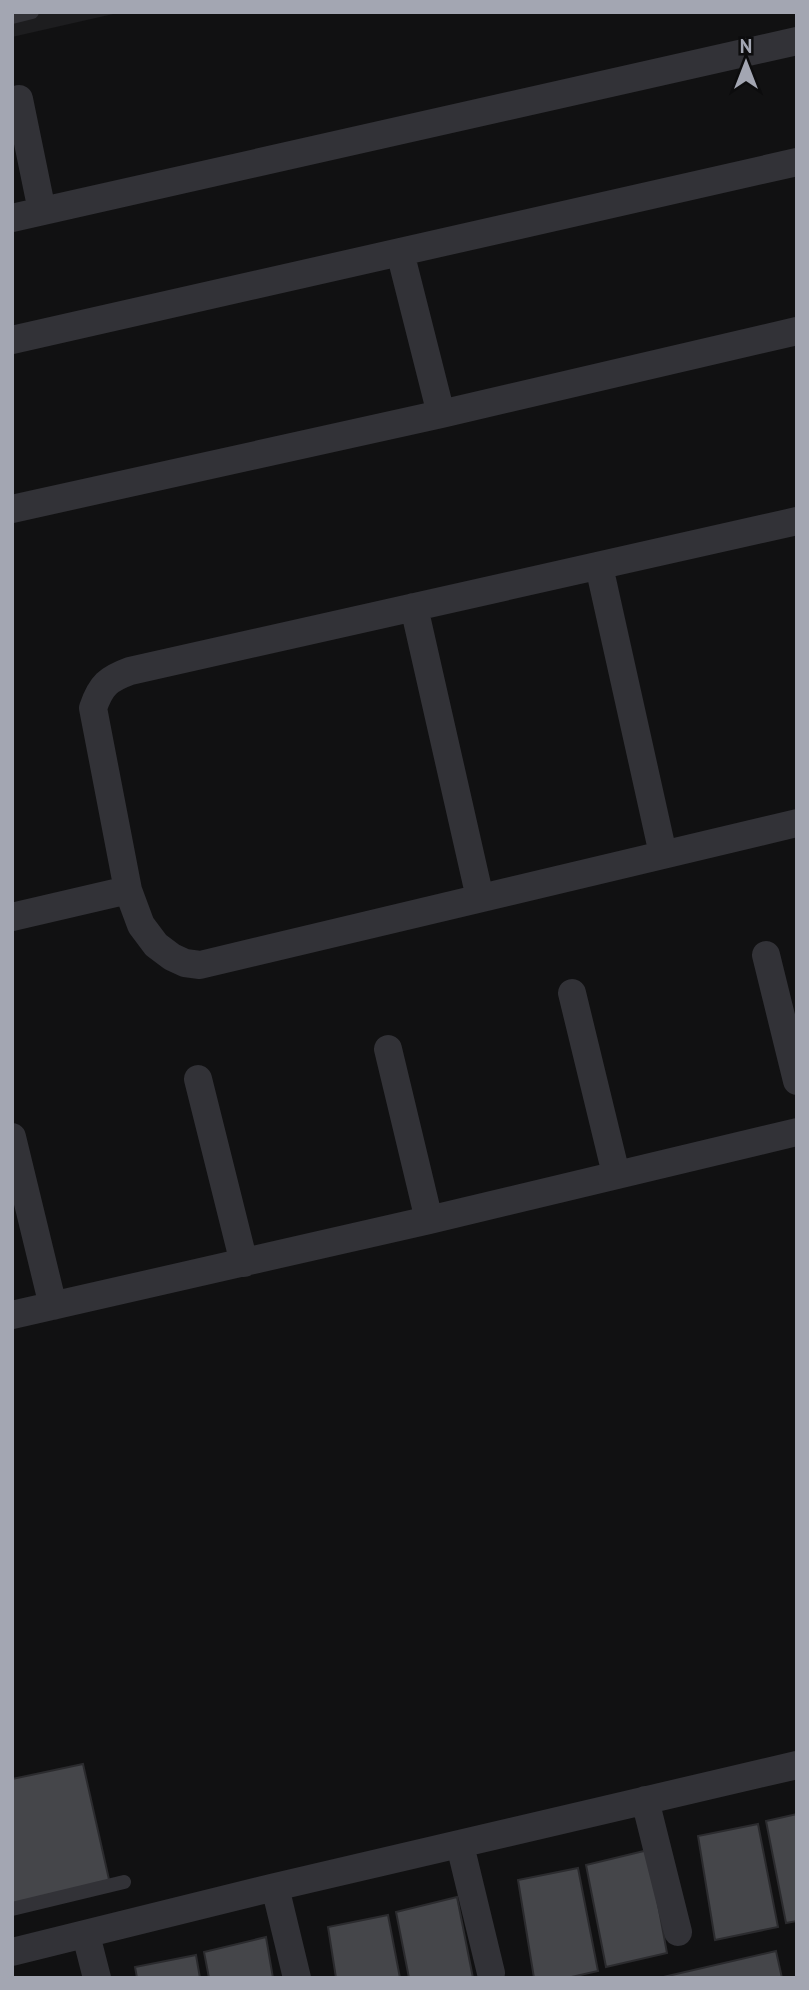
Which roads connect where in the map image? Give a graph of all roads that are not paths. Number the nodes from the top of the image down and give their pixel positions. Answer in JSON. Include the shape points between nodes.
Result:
{"nodes":[{"id":1,"x":32,"y":12,"type":"edge"},
{"id":2,"x":12,"y":17,"type":"edge"},
{"id":3,"x":797,"y":41,"type":"edge"},
{"id":4,"x":19,"y":99,"type":"dead end"},
{"id":5,"x":797,"y":162,"type":"edge"},
{"id":6,"x":43,"y":211,"type":"junction"},
{"id":7,"x":12,"y":218,"type":"edge"},
{"id":8,"x":400,"y":252,"type":"junction"},
{"id":9,"x":797,"y":331,"type":"edge"},
{"id":10,"x":12,"y":340,"type":"edge"},
{"id":11,"x":441,"y":414,"type":"junction"},
{"id":12,"x":12,"y":509,"type":"edge"},
{"id":13,"x":796,"y":527,"type":"edge"},
{"id":14,"x":599,"y":566,"type":"junction"},
{"id":15,"x":414,"y":607,"type":"junction"},
{"id":16,"x":797,"y":823,"type":"edge"},
{"id":17,"x":663,"y":854,"type":"junction"},
{"id":18,"x":128,"y":890,"type":"junction"},
{"id":19,"x":480,"y":898,"type":"junction"},
{"id":20,"x":12,"y":917,"type":"edge"},
{"id":21,"x":766,"y":955,"type":"dead end"},
{"id":22,"x":572,"y":993,"type":"dead end"},
{"id":23,"x":388,"y":1049,"type":"dead end"},
{"id":24,"x":198,"y":1079,"type":"dead end"},
{"id":25,"x":797,"y":1081,"type":"edge"},
{"id":26,"x":797,"y":1132,"type":"edge"},
{"id":27,"x":12,"y":1137,"type":"edge"},
{"id":28,"x":616,"y":1174,"type":"junction"},
{"id":29,"x":429,"y":1220,"type":"junction"},
{"id":30,"x":244,"y":1263,"type":"junction"},
{"id":31,"x":53,"y":1306,"type":"junction"},
{"id":32,"x":12,"y":1315,"type":"edge"},
{"id":33,"x":797,"y":1765,"type":"edge"},
{"id":34,"x":645,"y":1800,"type":"junction"},
{"id":35,"x":460,"y":1845,"type":"junction"},
{"id":36,"x":124,"y":1882,"type":"dead end"},
{"id":37,"x":275,"y":1886,"type":"junction"},
{"id":38,"x":12,"y":1909,"type":"edge"},
{"id":39,"x":678,"y":1932,"type":"dead end"},
{"id":40,"x":86,"y":1934,"type":"junction"},
{"id":41,"x":12,"y":1952,"type":"edge"},
{"id":42,"x":491,"y":1973,"type":"dead end"},
{"id":43,"x":97,"y":1978,"type":"edge"},
{"id":44,"x":297,"y":1978,"type":"edge"}],
"edges":[{"from":1,"to":2,"type":"lane"},
{"from":3,"to":6,"type":"street"},
{"from":4,"to":6,"type":"street"},
{"from":5,"to":8,"type":"street"},
{"from":6,"to":7,"type":"street"},
{"from":8,"to":10,"type":"street"},
{"from":8,"to":11,"type":"street"},
{"from":9,"to":11,"type":"street"},
{"from":11,"to":12,"type":"street"},
{"from":13,"to":14,"type":"street"},
{"from":14,"to":15,"type":"street"},
{"from":14,"to":17,"type":"street"},
{"from":15,"to":18,"type":"street","via":[[130,670],[112,678],[99,691],[93,708]]},
{"from":15,"to":19,"type":"street"},
{"from":16,"to":17,"type":"street"},
{"from":17,"to":19,"type":"street"},
{"from":18,"to":19,"type":"street","via":[[141,925],[156,944],[185,964],[200,965]]},
{"from":18,"to":20,"type":"street"},
{"from":21,"to":25,"type":"street"},
{"from":22,"to":28,"type":"street"},
{"from":23,"to":29,"type":"street"},
{"from":24,"to":30,"type":"street"},
{"from":26,"to":28,"type":"street"},
{"from":27,"to":31,"type":"street"},
{"from":28,"to":29,"type":"street"},
{"from":29,"to":30,"type":"street"},
{"from":30,"to":31,"type":"street"},
{"from":31,"to":32,"type":"street"},
{"from":33,"to":34,"type":"street"},
{"from":34,"to":35,"type":"street"},
{"from":34,"to":39,"type":"street"},
{"from":35,"to":37,"type":"street"},
{"from":35,"to":42,"type":"street"},
{"from":36,"to":38,"type":"lane"},
{"from":37,"to":40,"type":"street"},
{"from":37,"to":44,"type":"street"},
{"from":40,"to":41,"type":"street"},
{"from":40,"to":43,"type":"street"}]}
